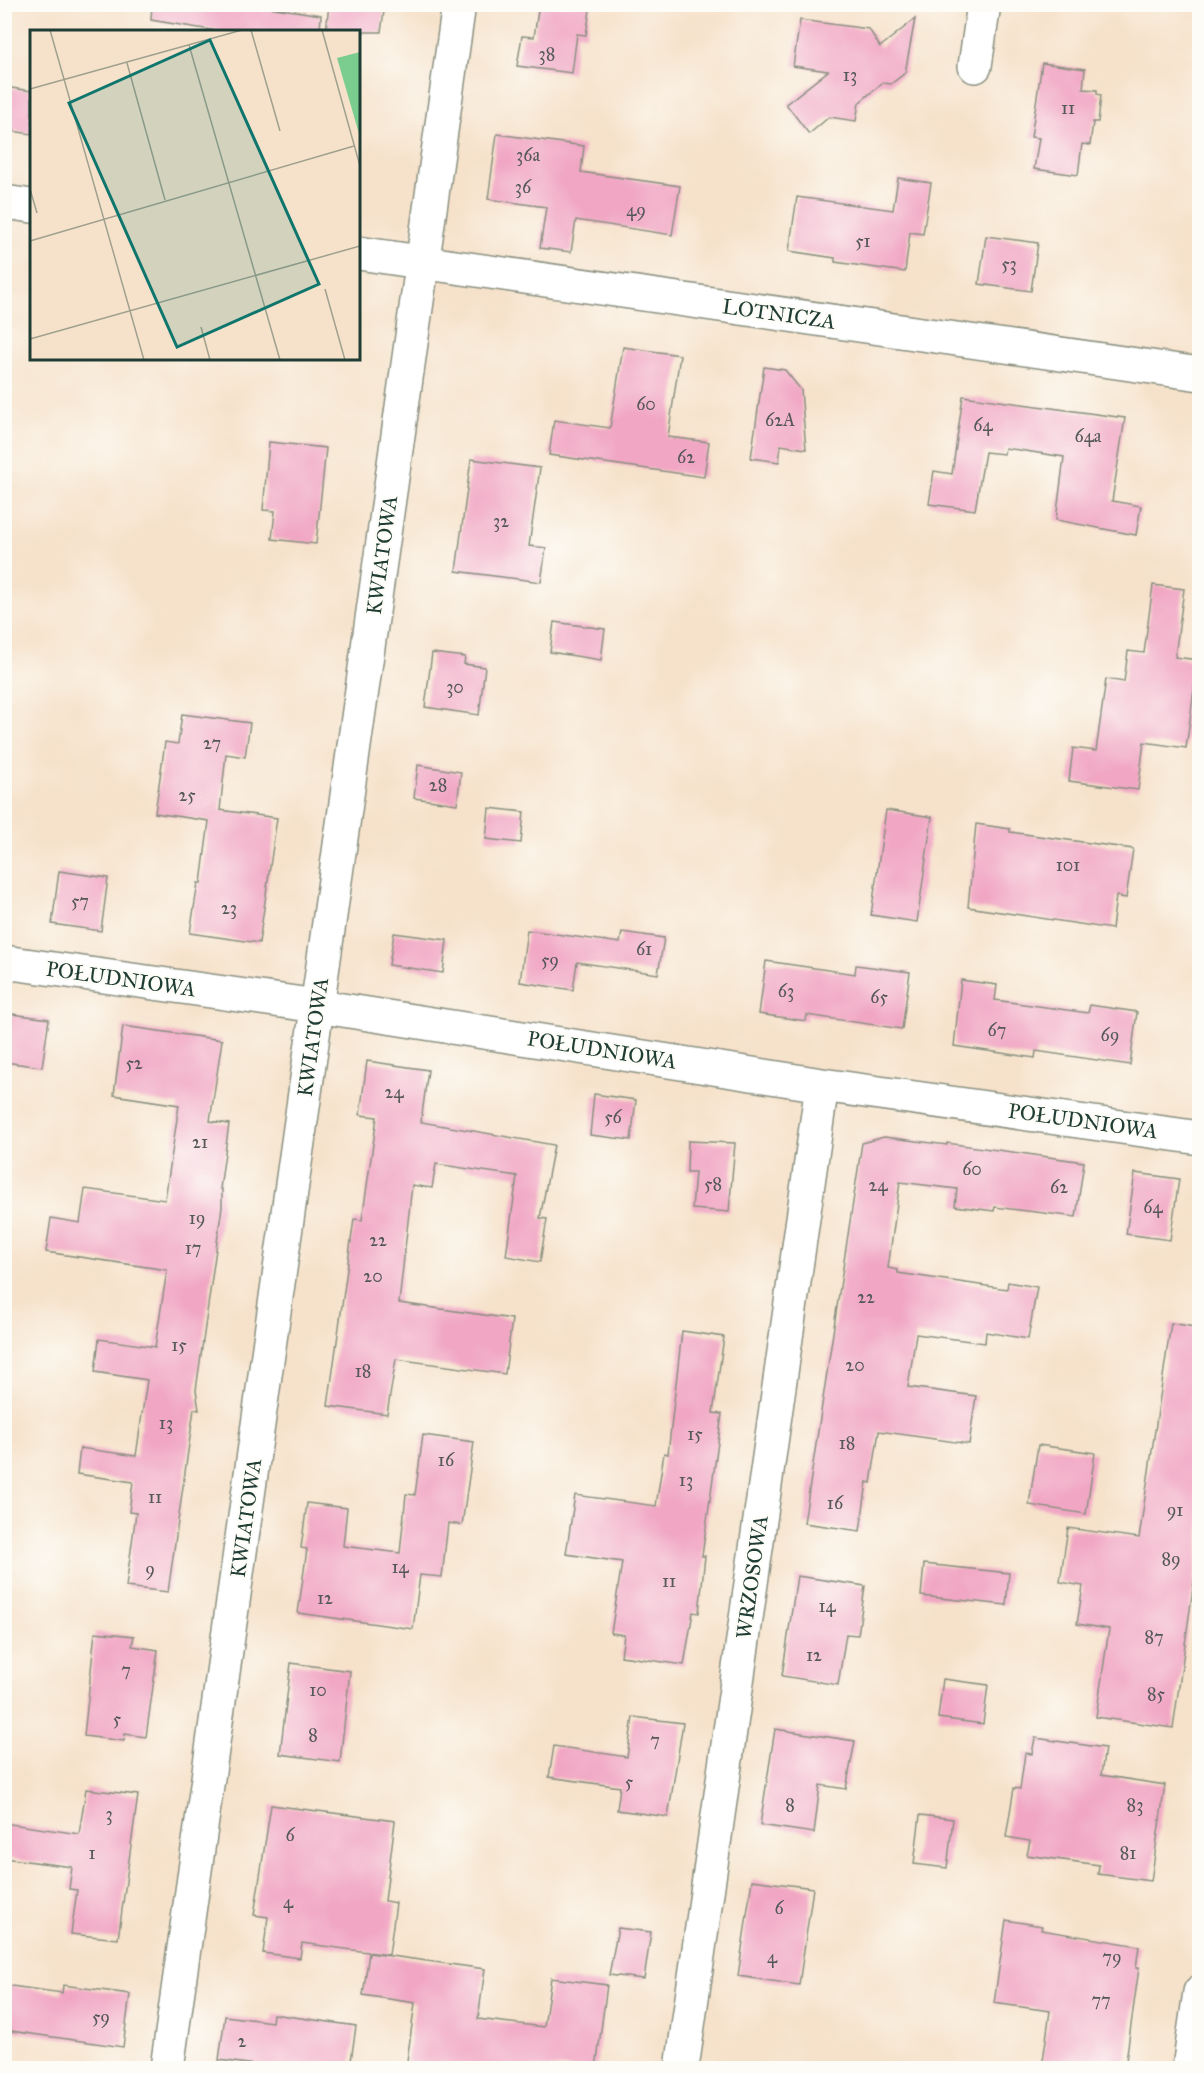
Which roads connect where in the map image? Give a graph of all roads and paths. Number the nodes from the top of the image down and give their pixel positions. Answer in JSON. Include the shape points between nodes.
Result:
{"nodes":[{"id":1,"x":459,"y":4,"type":"edge"},
{"id":2,"x":984,"y":4,"type":"edge"},
{"id":3,"x":975,"y":66,"type":"dead end"},
{"id":4,"x":4,"y":202,"type":"edge"},
{"id":5,"x":30,"y":206,"type":"edge"},
{"id":6,"x":360,"y":253,"type":"edge"},
{"id":7,"x":424,"y":262,"type":"junction"},
{"id":8,"x":1200,"y":374,"type":"edge"},
{"id":9,"x":4,"y":962,"type":"edge"},
{"id":10,"x":317,"y":1006,"type":"junction"},
{"id":11,"x":822,"y":1085,"type":"junction"},
{"id":12,"x":1200,"y":1138,"type":"edge"},
{"id":13,"x":1200,"y":1992,"type":"edge"},
{"id":14,"x":167,"y":2068,"type":"edge"},
{"id":15,"x":682,"y":2068,"type":"edge"},
{"id":16,"x":1189,"y":2068,"type":"edge"}],
"edges":[{"from":1,"to":7,"type":"street","name":"KWIATOWA"},
{"from":2,"to":3,"type":"street"},
{"from":4,"to":5,"type":"street"},
{"from":6,"to":7,"type":"street","name":"LOTNICZA"},
{"from":7,"to":8,"type":"street","name":"LOTNICZA"},
{"from":7,"to":10,"type":"street","name":"KWIATOWA"},
{"from":9,"to":10,"type":"street","name":"POŁUDNIOWA"},
{"from":10,"to":11,"type":"street","name":"POŁUDNIOWA"},
{"from":10,"to":14,"type":"street","name":"KWIATOWA"},
{"from":11,"to":12,"type":"street","name":"POŁUDNIOWA"},
{"from":11,"to":15,"type":"street","name":"WRZOSOWA"},
{"from":13,"to":16,"type":"street"}]}
